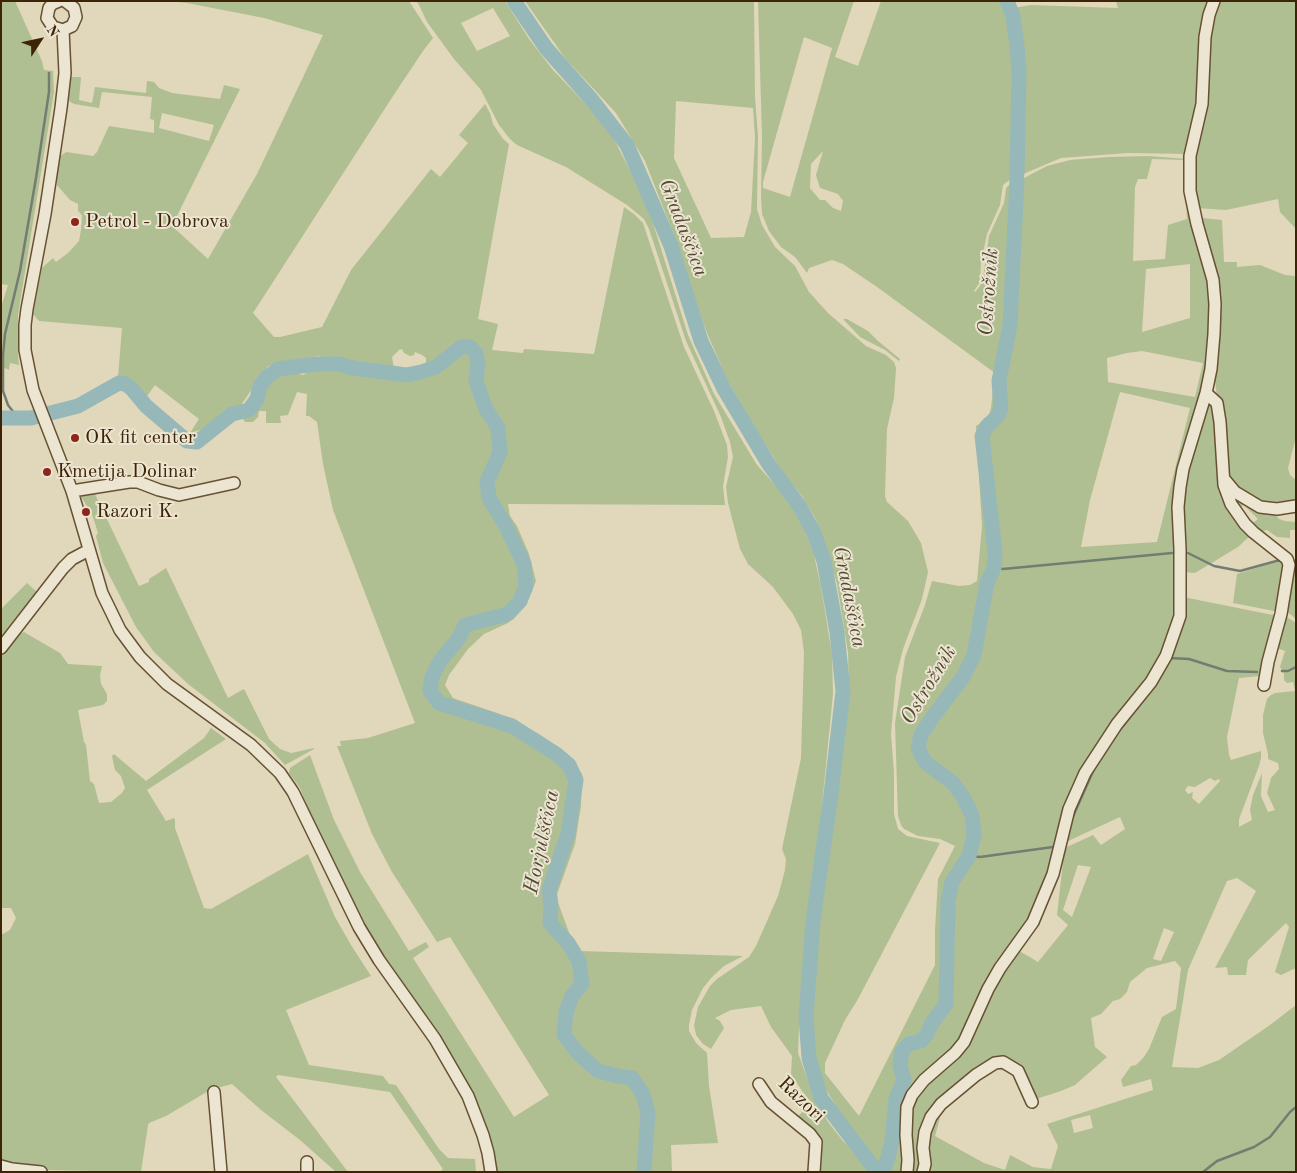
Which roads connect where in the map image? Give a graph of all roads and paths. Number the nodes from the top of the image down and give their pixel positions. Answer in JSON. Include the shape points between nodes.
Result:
{"nodes":[{"id":1,"x":59,"y":1,"type":"edge"},
{"id":2,"x":1214,"y":1,"type":"edge"},
{"id":3,"x":69,"y":2,"type":"edge"},
{"id":4,"x":46,"y":5,"type":"edge"},
{"id":5,"x":62,"y":30,"type":"junction"},
{"id":6,"x":1206,"y":393,"type":"junction"},
{"id":7,"x":1223,"y":476,"type":"junction"},
{"id":8,"x":234,"y":483,"type":"dead end"},
{"id":9,"x":72,"y":492,"type":"junction"},
{"id":10,"x":1296,"y":506,"type":"edge"},
{"id":11,"x":89,"y":550,"type":"junction"},
{"id":12,"x":1,"y":648,"type":"edge"},
{"id":13,"x":1264,"y":685,"type":"dead end"},
{"id":14,"x":759,"y":1084,"type":"dead end"},
{"id":15,"x":214,"y":1092,"type":"dead end"},
{"id":16,"x":1032,"y":1102,"type":"dead end"},
{"id":17,"x":1,"y":1166,"type":"edge"},
{"id":18,"x":41,"y":1172,"type":"edge"},
{"id":19,"x":221,"y":1172,"type":"edge"},
{"id":20,"x":491,"y":1172,"type":"edge"},
{"id":21,"x":814,"y":1172,"type":"edge"},
{"id":22,"x":907,"y":1172,"type":"edge"},
{"id":23,"x":923,"y":1172,"type":"edge"}],
"edges":[{"from":1,"to":4,"type":"street"},
{"from":2,"to":6,"type":"street","via":[[1205,36],[1202,104],[1190,156],[1190,191],[1213,280],[1215,304],[1211,369]]},
{"from":3,"to":5,"type":"street","via":[[76,12],[75,22]]},
{"from":4,"to":5,"type":"street","via":[[49,23]]},
{"from":5,"to":9,"type":"street","via":[[65,74],[25,325],[25,350],[38,404]]},
{"from":6,"to":7,"type":"street","via":[[1217,403]]},
{"from":6,"to":22,"type":"street","via":[[1180,487],[1180,616],[1172,641],[1151,682],[1117,724],[1085,773],[1069,809],[1053,874],[1034,922],[1000,968],[964,1042],[912,1096],[907,1107]]},
{"from":7,"to":10,"type":"street","via":[[1235,492],[1260,506]]},
{"from":7,"to":13,"type":"street","via":[[1226,492],[1238,515],[1253,532],[1287,559],[1289,565]]},
{"from":8,"to":9,"type":"street","via":[[179,495],[138,482]]},
{"from":9,"to":11,"type":"street"},
{"from":11,"to":12,"type":"street","via":[[63,568]]},
{"from":11,"to":20,"type":"street","via":[[109,610],[128,643],[167,684],[256,750],[280,773],[293,792],[359,927],[435,1039],[468,1096],[483,1135]]},
{"from":14,"to":21,"type":"street","name":"Razori","via":[[772,1102],[816,1142]]},
{"from":15,"to":19,"type":"street"},
{"from":16,"to":23,"type":"street","via":[[1018,1072],[1008,1064],[995,1063],[976,1075],[930,1117],[925,1132]]},
{"from":17,"to":18,"type":"street"}]}
